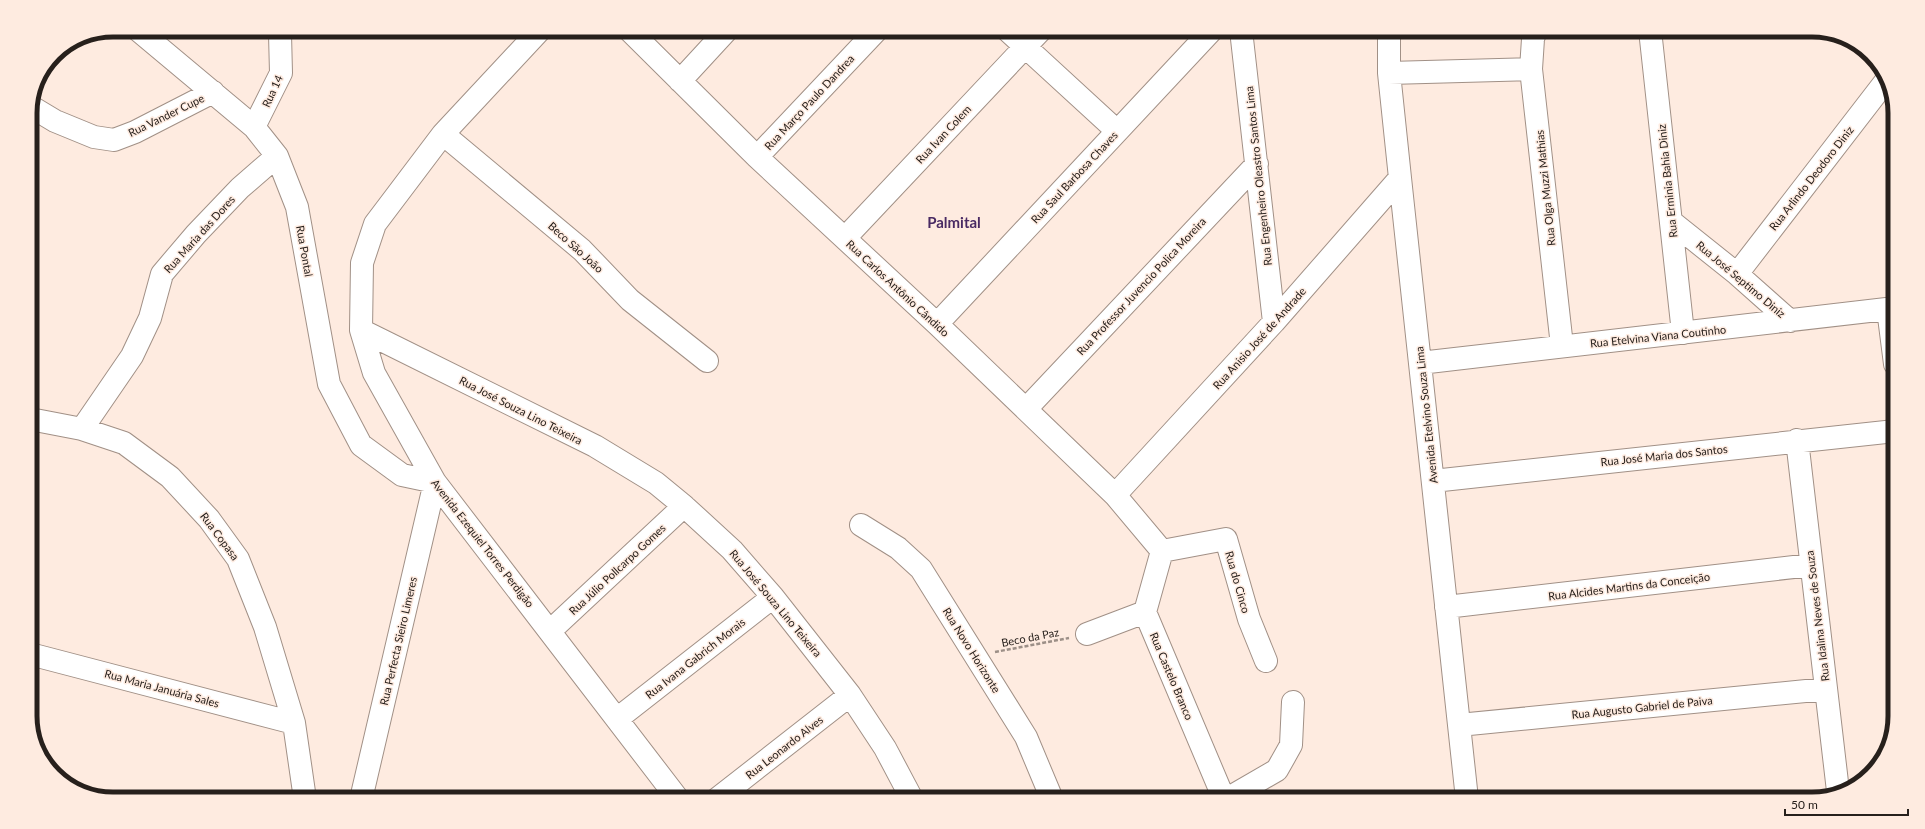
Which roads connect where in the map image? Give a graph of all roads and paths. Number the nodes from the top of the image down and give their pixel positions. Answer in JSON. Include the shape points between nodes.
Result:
{"nodes":[{"id":1,"x":146,"y":37,"type":"edge"},
{"id":2,"x":280,"y":37,"type":"edge"},
{"id":3,"x":533,"y":37,"type":"edge"},
{"id":4,"x":636,"y":37,"type":"edge"},
{"id":5,"x":721,"y":37,"type":"edge"},
{"id":6,"x":870,"y":37,"type":"edge"},
{"id":7,"x":1014,"y":37,"type":"edge"},
{"id":8,"x":1034,"y":37,"type":"edge"},
{"id":9,"x":1205,"y":37,"type":"edge"},
{"id":10,"x":1242,"y":37,"type":"edge"},
{"id":11,"x":1389,"y":37,"type":"edge"},
{"id":12,"x":1534,"y":37,"type":"edge"},
{"id":13,"x":1651,"y":37,"type":"edge"},
{"id":14,"x":1025,"y":47,"type":"junction"},
{"id":15,"x":1531,"y":69,"type":"junction"},
{"id":16,"x":1389,"y":73,"type":"junction"},
{"id":17,"x":680,"y":81,"type":"junction"},
{"id":18,"x":1883,"y":85,"type":"edge"},
{"id":19,"x":213,"y":92,"type":"junction"},
{"id":20,"x":37,"y":110,"type":"edge"},
{"id":21,"x":254,"y":127,"type":"junction"},
{"id":22,"x":1117,"y":131,"type":"junction"},
{"id":23,"x":443,"y":134,"type":"junction"},
{"id":24,"x":277,"y":156,"type":"junction"},
{"id":25,"x":757,"y":158,"type":"junction"},
{"id":26,"x":1257,"y":164,"type":"junction"},
{"id":27,"x":1400,"y":178,"type":"junction"},
{"id":28,"x":1672,"y":222,"type":"junction"},
{"id":29,"x":845,"y":238,"type":"junction"},
{"id":30,"x":1737,"y":274,"type":"junction"},
{"id":31,"x":1888,"y":309,"type":"edge"},
{"id":32,"x":1790,"y":321,"type":"junction"},
{"id":33,"x":1274,"y":322,"type":"junction"},
{"id":34,"x":937,"y":324,"type":"junction"},
{"id":35,"x":361,"y":330,"type":"junction"},
{"id":36,"x":1683,"y":333,"type":"junction"},
{"id":37,"x":1562,"y":346,"type":"junction"},
{"id":38,"x":707,"y":361,"type":"dead end"},
{"id":39,"x":1420,"y":364,"type":"junction"},
{"id":40,"x":1026,"y":409,"type":"junction"},
{"id":41,"x":37,"y":420,"type":"edge"},
{"id":42,"x":82,"y":429,"type":"junction"},
{"id":43,"x":1888,"y":432,"type":"edge"},
{"id":44,"x":1797,"y":440,"type":"junction"},
{"id":45,"x":1433,"y":481,"type":"junction"},
{"id":46,"x":435,"y":482,"type":"junction"},
{"id":47,"x":1115,"y":495,"type":"junction"},
{"id":48,"x":684,"y":506,"type":"junction"},
{"id":49,"x":861,"y":525,"type":"dead end"},
{"id":50,"x":1162,"y":551,"type":"junction"},
{"id":51,"x":1812,"y":565,"type":"junction"},
{"id":52,"x":773,"y":597,"type":"junction"},
{"id":53,"x":1446,"y":607,"type":"junction"},
{"id":54,"x":1146,"y":612,"type":"junction"},
{"id":55,"x":550,"y":631,"type":"junction"},
{"id":56,"x":1087,"y":634,"type":"joint"},
{"id":57,"x":975,"y":655,"type":"junction"},
{"id":58,"x":37,"y":656,"type":"edge"},
{"id":59,"x":1266,"y":661,"type":"dead end"},
{"id":60,"x":1826,"y":689,"type":"junction"},
{"id":61,"x":850,"y":695,"type":"junction"},
{"id":62,"x":1293,"y":702,"type":"dead end"},
{"id":63,"x":618,"y":719,"type":"junction"},
{"id":64,"x":294,"y":723,"type":"junction"},
{"id":65,"x":1459,"y":725,"type":"junction"},
{"id":66,"x":1838,"y":788,"type":"edge"},
{"id":67,"x":303,"y":792,"type":"edge"},
{"id":68,"x":363,"y":792,"type":"edge"},
{"id":69,"x":673,"y":792,"type":"edge"},
{"id":70,"x":726,"y":792,"type":"edge"},
{"id":71,"x":908,"y":792,"type":"edge"},
{"id":72,"x":1049,"y":792,"type":"edge"},
{"id":73,"x":1221,"y":792,"type":"edge"},
{"id":74,"x":1239,"y":792,"type":"edge"},
{"id":75,"x":1466,"y":792,"type":"edge"}],
"edges":[{"from":1,"to":19,"type":"street","name":"Rua Pontal"},
{"from":2,"to":21,"type":"street","name":"Rua 14","via":[[282,73]]},
{"from":3,"to":23,"type":"street","name":"Avenida Ezequiel Torres Perdigão"},
{"from":4,"to":17,"type":"street","name":"Rua Carlos Antônio Cândido"},
{"from":5,"to":17,"type":"street"},
{"from":6,"to":25,"type":"street","name":"Rua Março Paulo Dandrea"},
{"from":7,"to":14,"type":"street"},
{"from":8,"to":14,"type":"street","name":"Rua Ivan Colem"},
{"from":9,"to":22,"type":"street","name":"Rua Saul Barbosa Chaves"},
{"from":10,"to":26,"type":"street","name":"Rua Engenheiro Oleastro Santos Lima"},
{"from":11,"to":16,"type":"street","name":"Avenida Etelvino Souza Lima"},
{"from":12,"to":15,"type":"street","name":"Rua Olga Muzzi Mathias"},
{"from":13,"to":28,"type":"street","name":"Rua Erminia Bahia Diniz"},
{"from":14,"to":22,"type":"street"},
{"from":14,"to":29,"type":"street","name":"Rua Ivan Colem"},
{"from":15,"to":16,"type":"street"},
{"from":15,"to":37,"type":"street","name":"Rua Olga Muzzi Mathias"},
{"from":16,"to":27,"type":"street","name":"Avenida Etelvino Souza Lima"},
{"from":17,"to":25,"type":"street","name":"Rua Carlos Antônio Cândido"},
{"from":18,"to":30,"type":"street","name":"Rua Arlindo Deodoro Diniz"},
{"from":19,"to":20,"type":"street","name":"Rua Vander Cupe","via":[[114,140],[94,137],[55,121]]},
{"from":19,"to":21,"type":"street","name":"Rua Pontal"},
{"from":21,"to":24,"type":"street","name":"Rua Pontal"},
{"from":22,"to":34,"type":"street","name":"Rua Saul Barbosa Chaves"},
{"from":23,"to":35,"type":"street","name":"Avenida Ezequiel Torres Perdigão","via":[[375,224],[362,263]]},
{"from":23,"to":38,"type":"street","name":"Beco São João","via":[[582,250],[630,300]]},
{"from":24,"to":42,"type":"street","name":"Rua Maria das Dores","via":[[240,188],[162,274],[150,318],[132,356]]},
{"from":24,"to":46,"type":"street","name":"Rua Pontal","via":[[297,207],[329,384],[361,445],[402,475]]},
{"from":25,"to":29,"type":"street","name":"Rua Carlos Antônio Cândido"},
{"from":26,"to":33,"type":"street","name":"Rua Engenheiro Oleastro Santos Lima"},
{"from":26,"to":40,"type":"street","name":"Rua Professor Juvencio Polica Moreira"},
{"from":27,"to":33,"type":"street","name":"Rua Anisio José de Andrade"},
{"from":27,"to":39,"type":"street","name":"Avenida Etelvino Souza Lima"},
{"from":28,"to":30,"type":"street","name":"Rua José Septimo Diniz"},
{"from":28,"to":36,"type":"street","name":"Rua Erminia Bahia Diniz"},
{"from":29,"to":34,"type":"street","name":"Rua Carlos Antônio Cândido"},
{"from":30,"to":32,"type":"street","name":"Rua José Septimo Diniz"},
{"from":31,"to":32,"type":"street","name":"Rua Etelvina Viana Coutinho"},
{"from":32,"to":36,"type":"street","name":"Rua Etelvina Viana Coutinho"},
{"from":33,"to":47,"type":"street","name":"Rua Anisio José de Andrade"},
{"from":34,"to":40,"type":"street","name":"Rua Carlos Antônio Cândido"},
{"from":35,"to":46,"type":"street","name":"Avenida Ezequiel Torres Perdigão","via":[[374,373]]},
{"from":35,"to":48,"type":"street","name":"Rua José Souza Lino Teixeira","via":[[595,446],[656,483]]},
{"from":36,"to":37,"type":"street","name":"Rua Etelvina Viana Coutinho"},
{"from":37,"to":39,"type":"street","name":"Rua Etelvina Viana Coutinho"},
{"from":39,"to":45,"type":"street","name":"Avenida Etelvino Souza Lima"},
{"from":40,"to":47,"type":"street","name":"Rua Carlos Antônio Cândido"},
{"from":41,"to":42,"type":"street","name":"Rua Copasa"},
{"from":42,"to":64,"type":"street","name":"Rua Copasa","via":[[124,443],[170,477],[209,519],[238,559],[265,627]]},
{"from":43,"to":44,"type":"street","name":"Rua José Maria dos Santos"},
{"from":44,"to":45,"type":"street","name":"Rua José Maria dos Santos"},
{"from":44,"to":51,"type":"street","name":"Rua Idalina Neves de Souza"},
{"from":45,"to":53,"type":"street","name":"Avenida Etelvino Souza Lima"},
{"from":46,"to":55,"type":"street","name":"Avenida Ezequiel Torres Perdigão"},
{"from":46,"to":68,"type":"street","name":"Rua Perfecta Sieiro Limeres"},
{"from":47,"to":50,"type":"street","name":"Rua Carlos Antônio Cândido"},
{"from":48,"to":52,"type":"street","name":"Rua José Souza Lino Teixeira","via":[[732,550]]},
{"from":48,"to":55,"type":"street","name":"Rua Júlio Pollcarpo Gomes"},
{"from":49,"to":57,"type":"street","name":"Rua Novo Horizonte","via":[[898,548],[921,569]]},
{"from":50,"to":54,"type":"street"},
{"from":50,"to":59,"type":"street","name":"Rua do Cinco","via":[[1226,539],[1249,619]]},
{"from":51,"to":53,"type":"street","name":"Rua Alcides Martins da Conceição"},
{"from":51,"to":60,"type":"street","name":"Rua Idalina Neves de Souza"},
{"from":52,"to":61,"type":"street","name":"Rua José Souza Lino Teixeira"},
{"from":52,"to":63,"type":"street","name":"Rua Ivana Gabrich Morais"},
{"from":53,"to":65,"type":"street","name":"Avenida Etelvino Souza Lima"},
{"from":54,"to":56,"type":"street"},
{"from":54,"to":73,"type":"street","name":"Rua Castelo Branco"},
{"from":55,"to":63,"type":"street","name":"Avenida Ezequiel Torres Perdigão"},
{"from":56,"to":57,"type":"path","name":"Beco da Paz"},
{"from":57,"to":72,"type":"street","name":"Rua Novo Horizonte","via":[[1026,737]]},
{"from":58,"to":64,"type":"street","name":"Rua Maria Januária Sales"},
{"from":60,"to":65,"type":"street","name":"Rua Augusto Gabriel de Paiva"},
{"from":60,"to":66,"type":"street","name":"Rua Idalina Neves de Souza"},
{"from":61,"to":70,"type":"street","name":"Rua Leonardo Alves"},
{"from":61,"to":71,"type":"street","name":"Rua José Souza Lino Teixeira","via":[[886,748]]},
{"from":62,"to":74,"type":"street","via":[[1292,745],[1277,770]]},
{"from":63,"to":69,"type":"street","name":"Avenida Ezequiel Torres Perdigão"},
{"from":64,"to":67,"type":"street","name":"Rua Copasa"},
{"from":65,"to":75,"type":"street","name":"Avenida Etelvino Souza Lima"}]}
